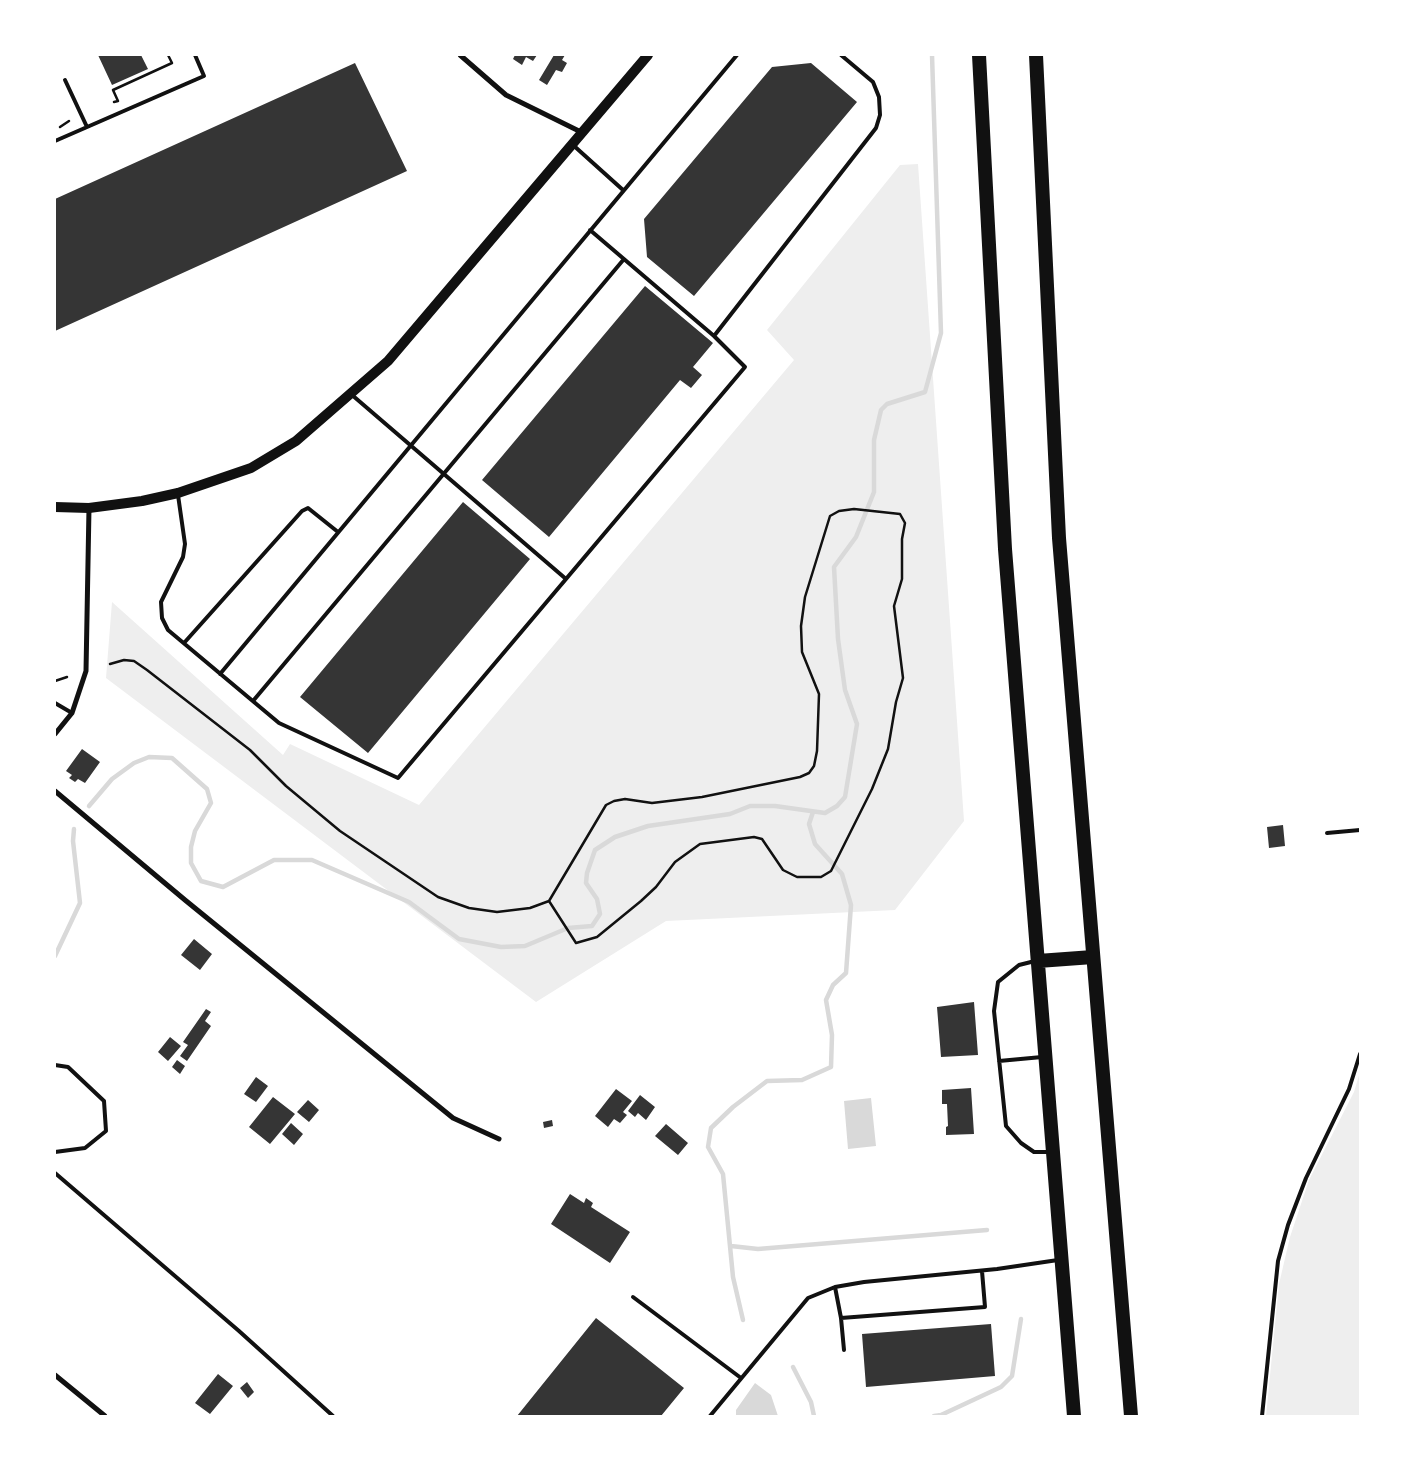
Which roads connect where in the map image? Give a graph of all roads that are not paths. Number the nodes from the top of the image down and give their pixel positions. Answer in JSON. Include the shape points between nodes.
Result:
{"nodes":[{"id":1,"x":194,"y":55,"type":"edge"},
{"id":2,"x":460,"y":55,"type":"edge"},
{"id":3,"x":648,"y":55,"type":"edge"},
{"id":4,"x":737,"y":55,"type":"edge"},
{"id":5,"x":841,"y":55,"type":"edge"},
{"id":6,"x":979,"y":55,"type":"edge"},
{"id":7,"x":1036,"y":55,"type":"edge"},
{"id":8,"x":65,"y":80,"type":"dead end"},
{"id":9,"x":87,"y":127,"type":"junction"},
{"id":10,"x":581,"y":132,"type":"junction"},
{"id":11,"x":55,"y":141,"type":"edge"},
{"id":12,"x":571,"y":143,"type":"junction"},
{"id":13,"x":623,"y":190,"type":"junction"},
{"id":14,"x":590,"y":230,"type":"junction"},
{"id":15,"x":624,"y":259,"type":"junction"},
{"id":16,"x":714,"y":336,"type":"junction"},
{"id":17,"x":352,"y":395,"type":"junction"},
{"id":18,"x":411,"y":445,"type":"junction"},
{"id":19,"x":444,"y":474,"type":"junction"},
{"id":20,"x":178,"y":493,"type":"junction"},
{"id":21,"x":55,"y":506,"type":"edge"},
{"id":22,"x":89,"y":508,"type":"junction"},
{"id":23,"x":338,"y":532,"type":"junction"},
{"id":24,"x":566,"y":579,"type":"junction"},
{"id":25,"x":184,"y":643,"type":"junction"},
{"id":26,"x":220,"y":674,"type":"junction"},
{"id":27,"x":253,"y":701,"type":"junction"},
{"id":28,"x":55,"y":703,"type":"edge"},
{"id":29,"x":72,"y":713,"type":"junction"},
{"id":30,"x":55,"y":734,"type":"edge"},
{"id":31,"x":55,"y":791,"type":"edge"},
{"id":32,"x":1360,"y":830,"type":"edge"},
{"id":33,"x":1327,"y":833,"type":"dead end"},
{"id":34,"x":1093,"y":957,"type":"junction"},
{"id":35,"x":1038,"y":961,"type":"junction"},
{"id":36,"x":1360,"y":1054,"type":"edge"},
{"id":37,"x":1045,"y":1057,"type":"junction"},
{"id":38,"x":999,"y":1061,"type":"junction"},
{"id":39,"x":55,"y":1065,"type":"edge"},
{"id":40,"x":499,"y":1139,"type":"dead end"},
{"id":41,"x":55,"y":1152,"type":"edge"},
{"id":42,"x":1053,"y":1152,"type":"junction"},
{"id":43,"x":55,"y":1173,"type":"edge"},
{"id":44,"x":1062,"y":1260,"type":"junction"},
{"id":45,"x":982,"y":1271,"type":"junction"},
{"id":46,"x":835,"y":1287,"type":"junction"},
{"id":47,"x":633,"y":1297,"type":"dead end"},
{"id":48,"x":841,"y":1318,"type":"junction"},
{"id":49,"x":844,"y":1350,"type":"dead end"},
{"id":50,"x":55,"y":1375,"type":"edge"},
{"id":51,"x":741,"y":1378,"type":"junction"},
{"id":52,"x":105,"y":1416,"type":"edge"},
{"id":53,"x":333,"y":1416,"type":"edge"},
{"id":54,"x":710,"y":1416,"type":"edge"},
{"id":55,"x":1074,"y":1416,"type":"edge"},
{"id":56,"x":1130,"y":1416,"type":"edge"},
{"id":57,"x":1262,"y":1416,"type":"edge"}],
"edges":[{"from":1,"to":9,"type":"lane","via":[[204,76]]},
{"from":2,"to":10,"type":"street","via":[[506,95]]},
{"from":3,"to":10,"type":"main road"},
{"from":4,"to":13,"type":"lane"},
{"from":5,"to":16,"type":"lane","via":[[873,82],[880,97],[876,128]]},
{"from":6,"to":35,"type":"highway","via":[[1005,549]]},
{"from":7,"to":34,"type":"highway","via":[[1059,538]]},
{"from":8,"to":9,"type":"lane"},
{"from":9,"to":11,"type":"lane"},
{"from":10,"to":12,"type":"main road"},
{"from":12,"to":13,"type":"lane"},
{"from":12,"to":17,"type":"main road","via":[[388,361]]},
{"from":13,"to":14,"type":"lane"},
{"from":14,"to":15,"type":"lane"},
{"from":14,"to":18,"type":"lane"},
{"from":15,"to":16,"type":"lane"},
{"from":15,"to":19,"type":"lane"},
{"from":16,"to":24,"type":"lane","via":[[745,367]]},
{"from":17,"to":18,"type":"lane"},
{"from":17,"to":20,"type":"main road","via":[[296,441],[251,468]]},
{"from":18,"to":19,"type":"lane"},
{"from":18,"to":23,"type":"lane"},
{"from":19,"to":24,"type":"lane"},
{"from":19,"to":27,"type":"lane"},
{"from":20,"to":22,"type":"main road"},
{"from":20,"to":25,"type":"lane","via":[[184,550],[162,602],[162,618],[168,630]]},
{"from":21,"to":22,"type":"main road"},
{"from":22,"to":29,"type":"street","via":[[86,671]]},
{"from":23,"to":25,"type":"lane","via":[[308,508],[302,511]]},
{"from":23,"to":26,"type":"lane"},
{"from":24,"to":27,"type":"lane","via":[[398,778],[279,723]]},
{"from":25,"to":26,"type":"lane"},
{"from":26,"to":27,"type":"lane"},
{"from":28,"to":29,"type":"lane"},
{"from":29,"to":30,"type":"street"},
{"from":31,"to":40,"type":"street","via":[[453,1118]]},
{"from":32,"to":33,"type":"lane"},
{"from":34,"to":35,"type":"highway"},
{"from":34,"to":56,"type":"highway"},
{"from":35,"to":37,"type":"highway"},
{"from":35,"to":38,"type":"lane","via":[[1019,965],[998,982],[994,1011]]},
{"from":36,"to":57,"type":"lane","via":[[1349,1089],[1306,1178],[1278,1260]]},
{"from":37,"to":38,"type":"lane"},
{"from":37,"to":42,"type":"highway"},
{"from":38,"to":42,"type":"lane","via":[[1006,1126],[1034,1152]]},
{"from":39,"to":41,"type":"lane","via":[[68,1067],[104,1101],[106,1131],[85,1148]]},
{"from":42,"to":44,"type":"highway"},
{"from":43,"to":53,"type":"lane"},
{"from":44,"to":45,"type":"lane"},
{"from":44,"to":55,"type":"highway"},
{"from":45,"to":46,"type":"lane"},
{"from":45,"to":48,"type":"lane","via":[[985,1307]]},
{"from":46,"to":48,"type":"lane"},
{"from":46,"to":51,"type":"lane","via":[[808,1298]]},
{"from":47,"to":51,"type":"lane"},
{"from":48,"to":49,"type":"lane"},
{"from":50,"to":52,"type":"street"},
{"from":51,"to":54,"type":"lane"}]}
